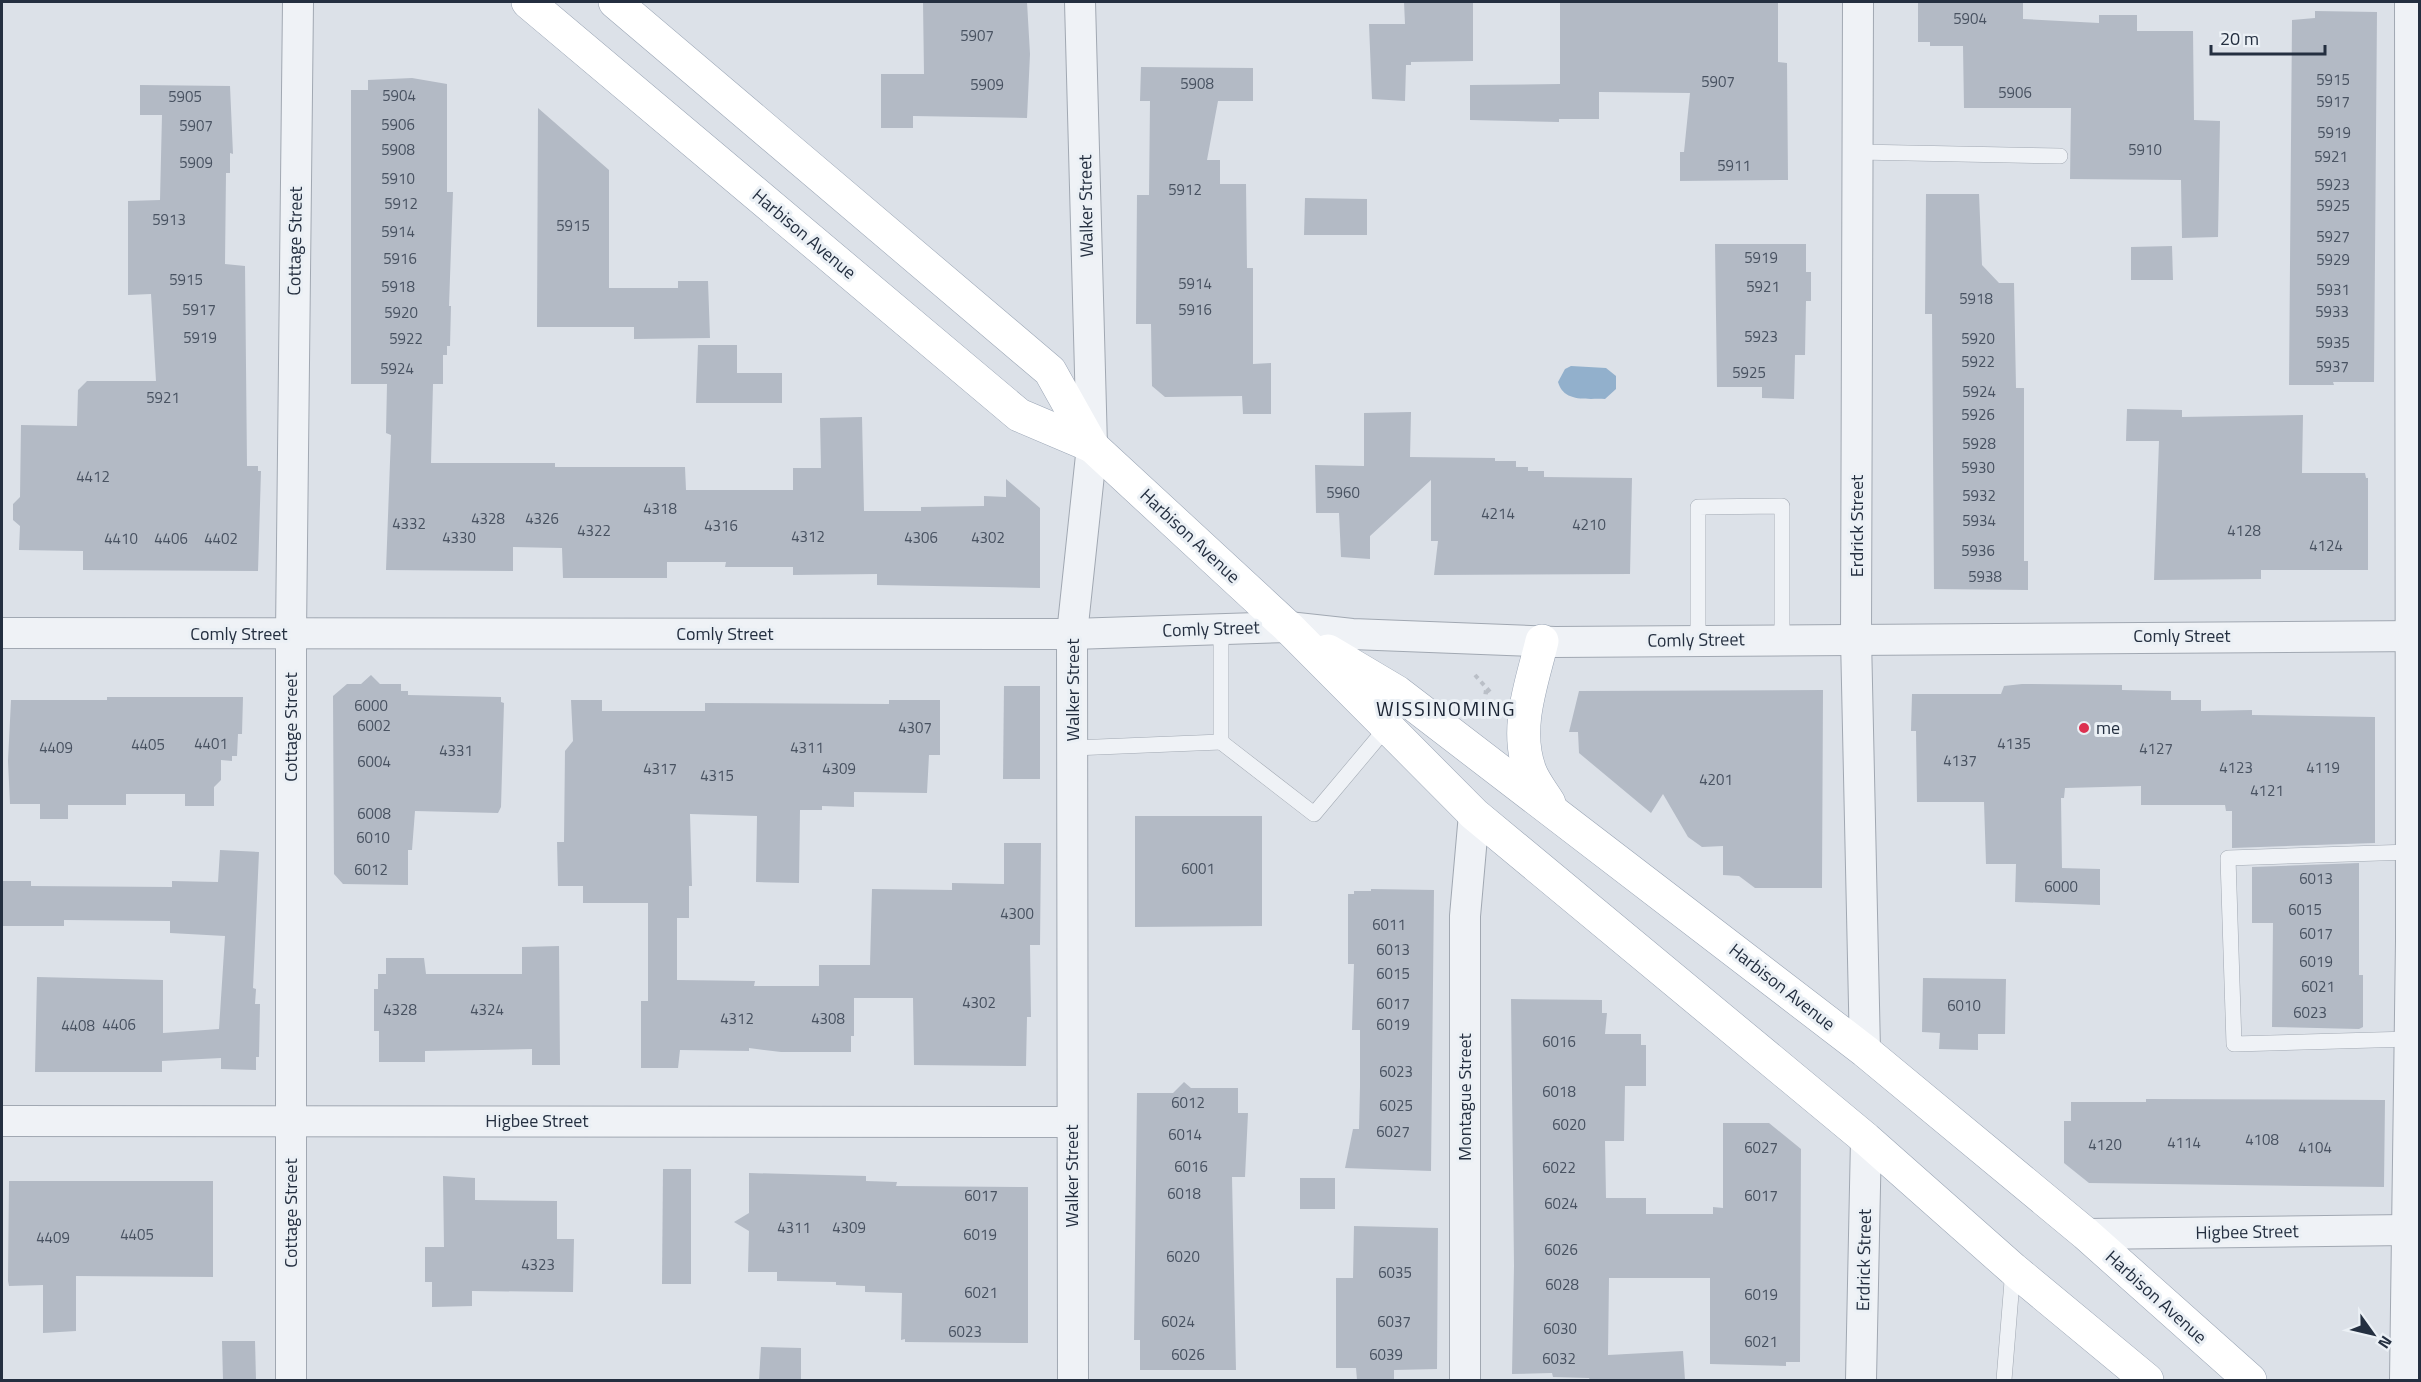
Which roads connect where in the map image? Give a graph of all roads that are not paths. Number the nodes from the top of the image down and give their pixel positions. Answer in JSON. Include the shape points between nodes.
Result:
{"nodes":[{"id":1,"x":298,"y":2,"type":"edge"},
{"id":2,"x":528,"y":2,"type":"edge"},
{"id":3,"x":615,"y":2,"type":"edge"},
{"id":4,"x":1080,"y":2,"type":"edge"},
{"id":5,"x":1858,"y":2,"type":"edge"},
{"id":6,"x":2410,"y":2,"type":"edge"},
{"id":7,"x":1858,"y":152,"type":"junction"},
{"id":8,"x":2060,"y":156,"type":"dead end"},
{"id":9,"x":2414,"y":395,"type":"edge"},
{"id":10,"x":1092,"y":446,"type":"junction"},
{"id":11,"x":1288,"y":627,"type":"junction"},
{"id":12,"x":1221,"y":629,"type":"junction"},
{"id":13,"x":2,"y":633,"type":"edge"},
{"id":14,"x":291,"y":634,"type":"junction"},
{"id":15,"x":1072,"y":634,"type":"junction"},
{"id":16,"x":2414,"y":636,"type":"edge"},
{"id":17,"x":1856,"y":638,"type":"junction"},
{"id":18,"x":1782,"y":639,"type":"junction"},
{"id":19,"x":1698,"y":640,"type":"junction"},
{"id":20,"x":1542,"y":641,"type":"junction"},
{"id":21,"x":1387,"y":727,"type":"junction"},
{"id":22,"x":1221,"y":742,"type":"junction"},
{"id":23,"x":1072,"y":748,"type":"junction"},
{"id":24,"x":1555,"y":813,"type":"junction"},
{"id":25,"x":1474,"y":814,"type":"junction"},
{"id":26,"x":2414,"y":861,"type":"edge"},
{"id":27,"x":2410,"y":1039,"type":"junction"},
{"id":28,"x":1865,"y":1051,"type":"junction"},
{"id":29,"x":2,"y":1121,"type":"edge"},
{"id":30,"x":291,"y":1121,"type":"junction"},
{"id":31,"x":1072,"y":1122,"type":"junction"},
{"id":32,"x":1866,"y":1139,"type":"junction"},
{"id":33,"x":2407,"y":1230,"type":"junction"},
{"id":34,"x":2086,"y":1234,"type":"junction"},
{"id":35,"x":2013,"y":1269,"type":"junction"},
{"id":36,"x":291,"y":1380,"type":"edge"},
{"id":37,"x":1073,"y":1380,"type":"edge"},
{"id":38,"x":1465,"y":1380,"type":"edge"},
{"id":39,"x":1861,"y":1380,"type":"edge"},
{"id":40,"x":2004,"y":1380,"type":"edge"},
{"id":41,"x":2147,"y":1380,"type":"edge"},
{"id":42,"x":2250,"y":1380,"type":"edge"},
{"id":43,"x":2405,"y":1380,"type":"edge"}],
"edges":[{"from":1,"to":14,"type":"street","name":"Cottage Street"},
{"from":2,"to":10,"type":"main road","name":"Harbison Avenue","via":[[1019,415]]},
{"from":3,"to":10,"type":"main road","name":"Harbison Avenue","via":[[1050,371]]},
{"from":4,"to":10,"type":"street","name":"Walker Street"},
{"from":5,"to":7,"type":"street","name":"Erdrick Street"},
{"from":6,"to":9,"type":"street"},
{"from":7,"to":8,"type":"lane"},
{"from":7,"to":17,"type":"street","name":"Erdrick Street"},
{"from":9,"to":16,"type":"street"},
{"from":10,"to":11,"type":"main road","name":"Harbison Avenue"},
{"from":10,"to":15,"type":"street","name":"Walker Street"},
{"from":11,"to":12,"type":"street","name":"Comly Street"},
{"from":11,"to":20,"type":"street","name":"Comly Street","via":[[1352,634]]},
{"from":11,"to":21,"type":"main road","name":"Harbison Avenue"},
{"from":11,"to":24,"type":"main road","name":"Harbison Avenue","via":[[1397,692]]},
{"from":12,"to":15,"type":"street","name":"Comly Street"},
{"from":12,"to":22,"type":"lane"},
{"from":13,"to":14,"type":"street","name":"Comly Street"},
{"from":14,"to":15,"type":"street","name":"Comly Street"},
{"from":14,"to":30,"type":"street","name":"Cottage Street"},
{"from":15,"to":23,"type":"street","name":"Walker Street"},
{"from":16,"to":17,"type":"street","name":"Comly Street"},
{"from":16,"to":26,"type":"street"},
{"from":17,"to":18,"type":"street","name":"Comly Street"},
{"from":17,"to":28,"type":"street","name":"Erdrick Street"},
{"from":18,"to":19,"type":"street","name":"Comly Street"},
{"from":18,"to":19,"type":"lane","via":[[1782,506],[1698,507]]},
{"from":19,"to":20,"type":"street","name":"Comly Street"},
{"from":20,"to":24,"type":"main road","via":[[1524,712],[1524,742],[1530,771]]},
{"from":21,"to":22,"type":"lane","via":[[1314,814]]},
{"from":21,"to":25,"type":"main road","name":"Harbison Avenue"},
{"from":22,"to":23,"type":"lane"},
{"from":23,"to":31,"type":"street","name":"Walker Street"},
{"from":24,"to":28,"type":"main road","name":"Harbison Avenue"},
{"from":25,"to":32,"type":"main road","name":"Harbison Avenue"},
{"from":25,"to":38,"type":"street","name":"Montague Street","via":[[1465,916]]},
{"from":26,"to":27,"type":"street"},
{"from":26,"to":27,"type":"lane","via":[[2228,858],[2234,1044]]},
{"from":27,"to":33,"type":"street"},
{"from":28,"to":34,"type":"main road","name":"Harbison Avenue"},
{"from":29,"to":30,"type":"street","name":"Higbee Street"},
{"from":30,"to":31,"type":"street","name":"Higbee Street"},
{"from":30,"to":36,"type":"street","name":"Cottage Street"},
{"from":31,"to":37,"type":"street","name":"Walker Street"},
{"from":32,"to":35,"type":"main road","name":"Harbison Avenue"},
{"from":32,"to":39,"type":"street","name":"Erdrick Street"},
{"from":33,"to":34,"type":"street","name":"Higbee Street"},
{"from":33,"to":43,"type":"street"},
{"from":34,"to":42,"type":"main road","name":"Harbison Avenue"},
{"from":35,"to":40,"type":"lane"},
{"from":35,"to":41,"type":"main road","name":"Harbison Avenue"}]}
